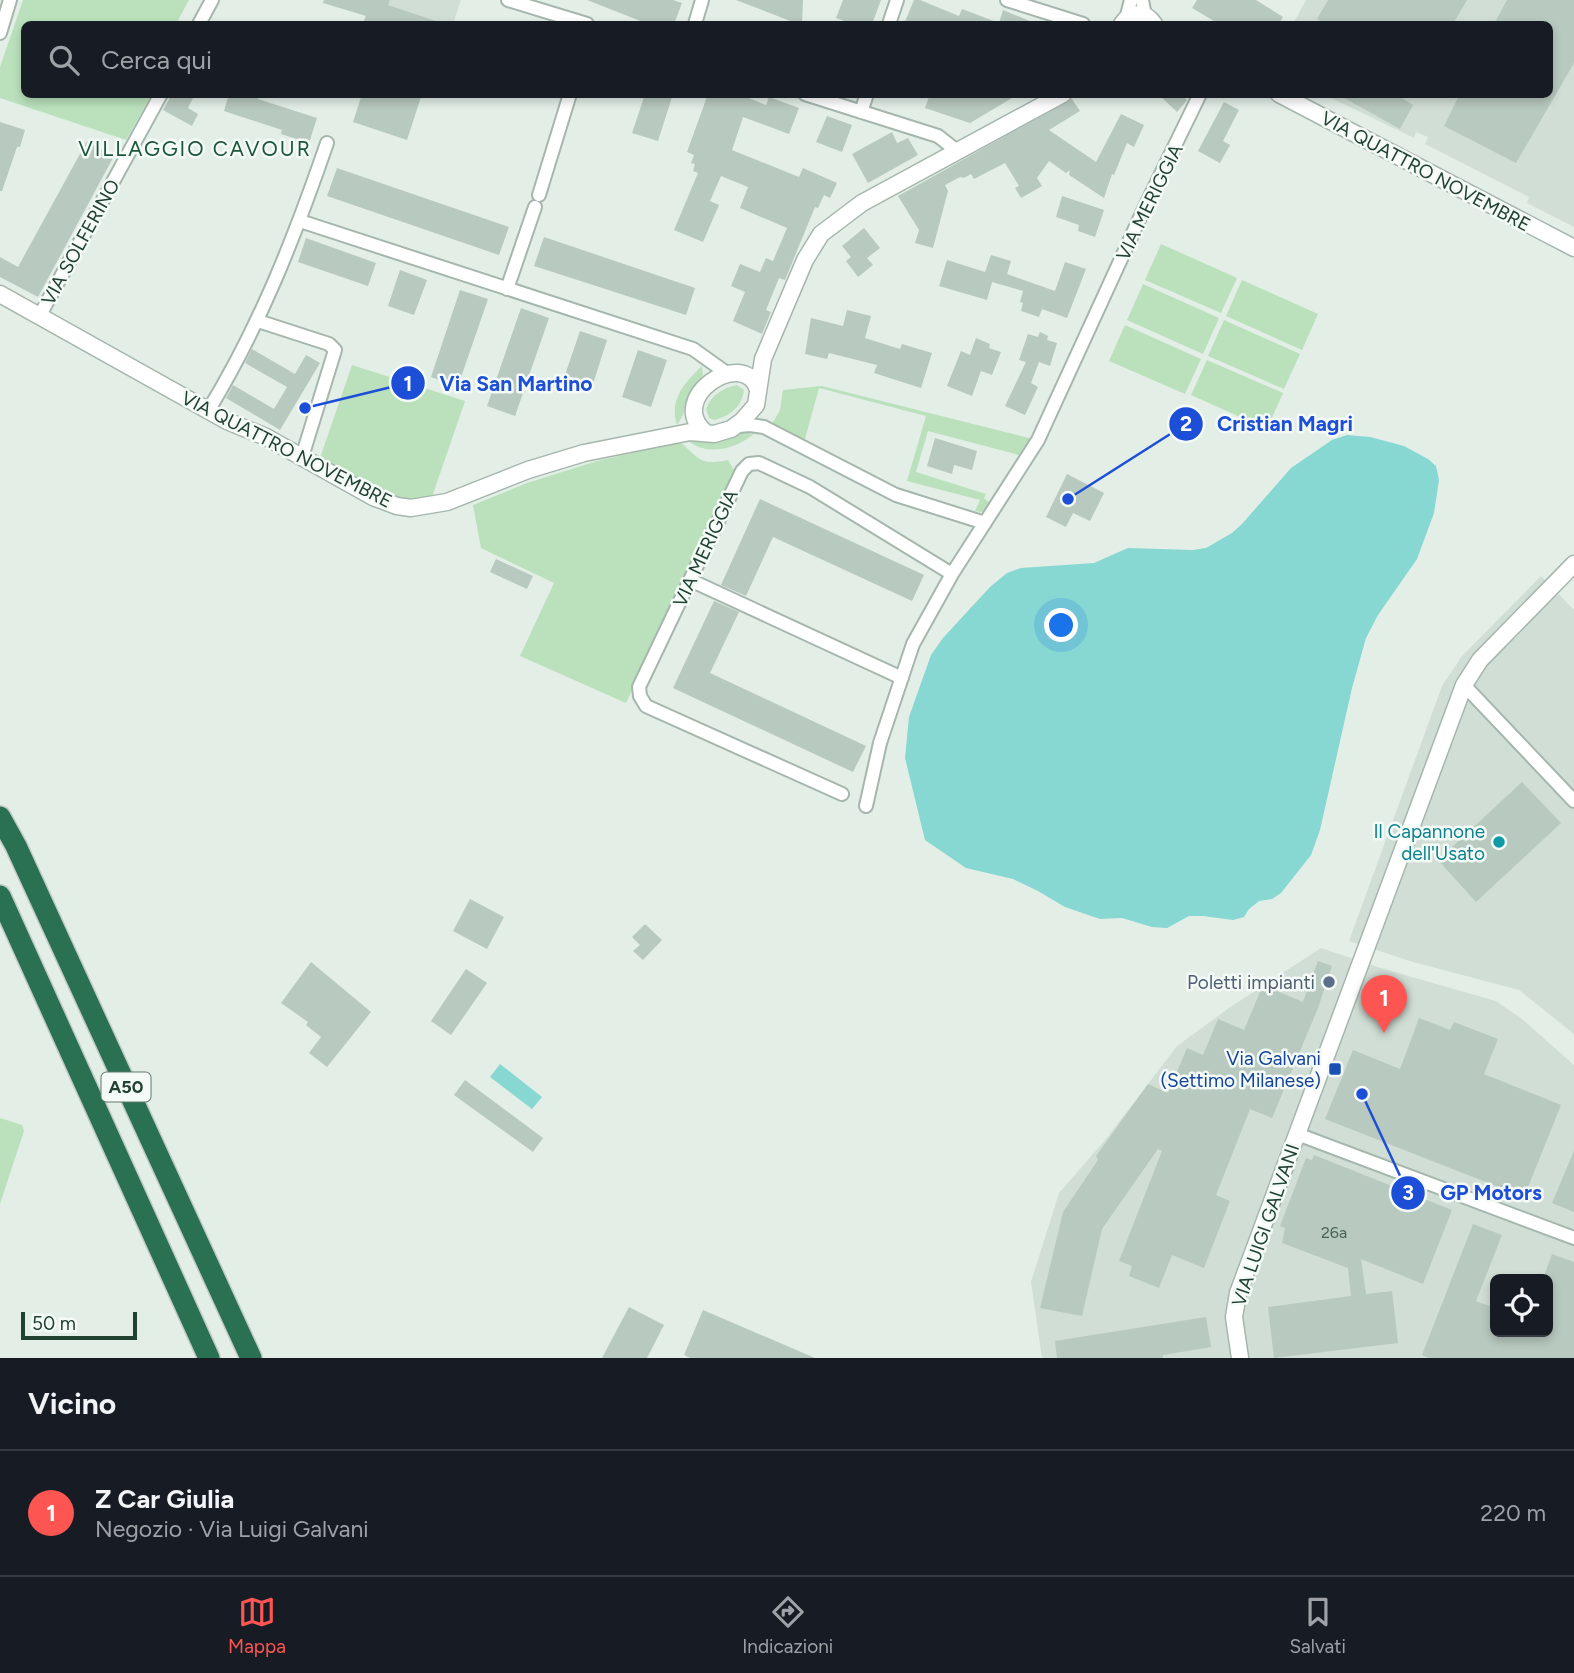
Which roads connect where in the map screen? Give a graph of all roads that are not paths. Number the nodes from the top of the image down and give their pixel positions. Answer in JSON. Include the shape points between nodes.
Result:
{"nodes":[{"id":1,"x":10,"y":0,"type":"edge"},
{"id":2,"x":212,"y":0,"type":"edge"},
{"id":3,"x":509,"y":0,"type":"edge"},
{"id":4,"x":702,"y":0,"type":"edge"},
{"id":5,"x":897,"y":0,"type":"edge"},
{"id":6,"x":1007,"y":0,"type":"edge"},
{"id":7,"x":1131,"y":0,"type":"edge"},
{"id":8,"x":1147,"y":13,"type":"edge"},
{"id":9,"x":201,"y":21,"type":"edge"},
{"id":10,"x":577,"y":21,"type":"edge"},
{"id":11,"x":696,"y":21,"type":"edge"},
{"id":12,"x":890,"y":21,"type":"edge"},
{"id":13,"x":1074,"y":21,"type":"edge"},
{"id":14,"x":1124,"y":21,"type":"edge"},
{"id":15,"x":1126,"y":21,"type":"edge"},
{"id":16,"x":0,"y":33,"type":"edge"},
{"id":17,"x":159,"y":98,"type":"edge"},
{"id":18,"x":569,"y":98,"type":"edge"},
{"id":19,"x":818,"y":98,"type":"edge"},
{"id":20,"x":866,"y":98,"type":"edge"},
{"id":21,"x":1056,"y":98,"type":"edge"},
{"id":22,"x":1287,"y":98,"type":"edge"},
{"id":23,"x":1198,"y":99,"type":"edge"},
{"id":24,"x":861,"y":111,"type":"junction"},
{"id":25,"x":327,"y":143,"type":"dead end"},
{"id":26,"x":957,"y":151,"type":"junction"},
{"id":27,"x":300,"y":220,"type":"junction"},
{"id":28,"x":1574,"y":248,"type":"edge"},
{"id":29,"x":508,"y":289,"type":"junction"},
{"id":30,"x":0,"y":294,"type":"edge"},
{"id":31,"x":40,"y":315,"type":"junction"},
{"id":32,"x":258,"y":321,"type":"junction"},
{"id":33,"x":706,"y":358,"type":"junction"},
{"id":34,"x":763,"y":359,"type":"junction"},
{"id":35,"x":728,"y":374,"type":"junction"},
{"id":36,"x":746,"y":374,"type":"junction"},
{"id":37,"x":712,"y":382,"type":"junction"},
{"id":38,"x":757,"y":397,"type":"junction"},
{"id":39,"x":208,"y":411,"type":"junction"},
{"id":40,"x":693,"y":415,"type":"junction"},
{"id":41,"x":738,"y":426,"type":"junction"},
{"id":42,"x":764,"y":427,"type":"junction"},
{"id":43,"x":706,"y":433,"type":"junction"},
{"id":44,"x":672,"y":435,"type":"junction"},
{"id":45,"x":302,"y":457,"type":"junction"},
{"id":46,"x":985,"y":523,"type":"junction"},
{"id":47,"x":1574,"y":564,"type":"edge"},
{"id":48,"x":953,"y":574,"type":"junction"},
{"id":49,"x":690,"y":580,"type":"junction"},
{"id":50,"x":902,"y":678,"type":"junction"},
{"id":51,"x":1464,"y":685,"type":"junction"},
{"id":52,"x":842,"y":794,"type":"dead end"},
{"id":53,"x":1574,"y":801,"type":"edge"},
{"id":54,"x":866,"y":806,"type":"dead end"},
{"id":55,"x":0,"y":817,"type":"edge"},
{"id":56,"x":0,"y":896,"type":"edge"},
{"id":57,"x":1297,"y":1135,"type":"junction"},
{"id":58,"x":1574,"y":1238,"type":"edge"},
{"id":59,"x":209,"y":1358,"type":"edge"},
{"id":60,"x":251,"y":1358,"type":"edge"},
{"id":61,"x":1240,"y":1358,"type":"edge"}],
"edges":[{"from":1,"to":16,"type":"street"},
{"from":2,"to":9,"type":"street"},
{"from":3,"to":10,"type":"street"},
{"from":4,"to":11,"type":"street"},
{"from":5,"to":12,"type":"street"},
{"from":6,"to":13,"type":"street"},
{"from":7,"to":14,"type":"street"},
{"from":8,"to":15,"type":"street"},
{"from":17,"to":31,"type":"street","name":"VIA SOLFERINO"},
{"from":18,"to":29,"type":"street"},
{"from":19,"to":24,"type":"street"},
{"from":20,"to":24,"type":"street"},
{"from":21,"to":26,"type":"street"},
{"from":22,"to":28,"type":"street","name":"VIA QUATTRO NOVEMBRE"},
{"from":23,"to":46,"type":"street","name":"VIA MERIGGIA","via":[[1038,440]]},
{"from":24,"to":26,"type":"street","via":[[937,136]]},
{"from":25,"to":27,"type":"street"},
{"from":26,"to":34,"type":"street","via":[[862,203],[821,234],[805,260]]},
{"from":27,"to":29,"type":"street"},
{"from":27,"to":32,"type":"street"},
{"from":29,"to":33,"type":"street","via":[[693,349]]},
{"from":30,"to":31,"type":"street","name":"VIA QUATTRO NOVEMBRE"},
{"from":31,"to":39,"type":"street","name":"VIA QUATTRO NOVEMBRE"},
{"from":32,"to":39,"type":"street"},
{"from":32,"to":45,"type":"street","via":[[329,344],[335,350]]},
{"from":33,"to":35,"type":"street"},
{"from":33,"to":37,"type":"street"},
{"from":34,"to":36,"type":"street"},
{"from":34,"to":38,"type":"street"},
{"from":35,"to":36,"type":"street"},
{"from":35,"to":37,"type":"street"},
{"from":36,"to":38,"type":"street","via":[[755,382]]},
{"from":37,"to":40,"type":"street","via":[[696,399]]},
{"from":38,"to":41,"type":"street"},
{"from":38,"to":42,"type":"street","via":[[756,414]]},
{"from":39,"to":45,"type":"street","name":"VIA QUATTRO NOVEMBRE"},
{"from":40,"to":43,"type":"street"},
{"from":40,"to":44,"type":"street"},
{"from":41,"to":42,"type":"street"},
{"from":41,"to":43,"type":"street"},
{"from":42,"to":46,"type":"street","via":[[896,495]]},
{"from":43,"to":44,"type":"street","name":"VIA QUATTRO NOVEMBRE"},
{"from":44,"to":45,"type":"street","name":"VIA QUATTRO NOVEMBRE","via":[[559,460],[447,502],[411,508],[373,497]]},
{"from":46,"to":48,"type":"street","name":"VIA MERIGGIA"},
{"from":47,"to":51,"type":"street","name":"VIA LUIGI GALVANI","via":[[1480,660]]},
{"from":48,"to":49,"type":"street","name":"VIA MERIGGIA","via":[[810,487],[759,463],[742,471]]},
{"from":48,"to":50,"type":"street","via":[[920,629]]},
{"from":49,"to":50,"type":"street"},
{"from":49,"to":52,"type":"street","name":"VIA MERIGGIA","via":[[639,687],[646,706]]},
{"from":50,"to":54,"type":"street","via":[[880,743]]},
{"from":51,"to":53,"type":"street"},
{"from":51,"to":57,"type":"street","name":"VIA LUIGI GALVANI"},
{"from":55,"to":60,"type":"highway","number":"A50"},
{"from":56,"to":59,"type":"highway","number":"A50"},
{"from":57,"to":58,"type":"street","name":"VIA LUIGI GALVANI"},
{"from":57,"to":61,"type":"street","name":"VIA LUIGI GALVANI","via":[[1235,1306]]}]}
